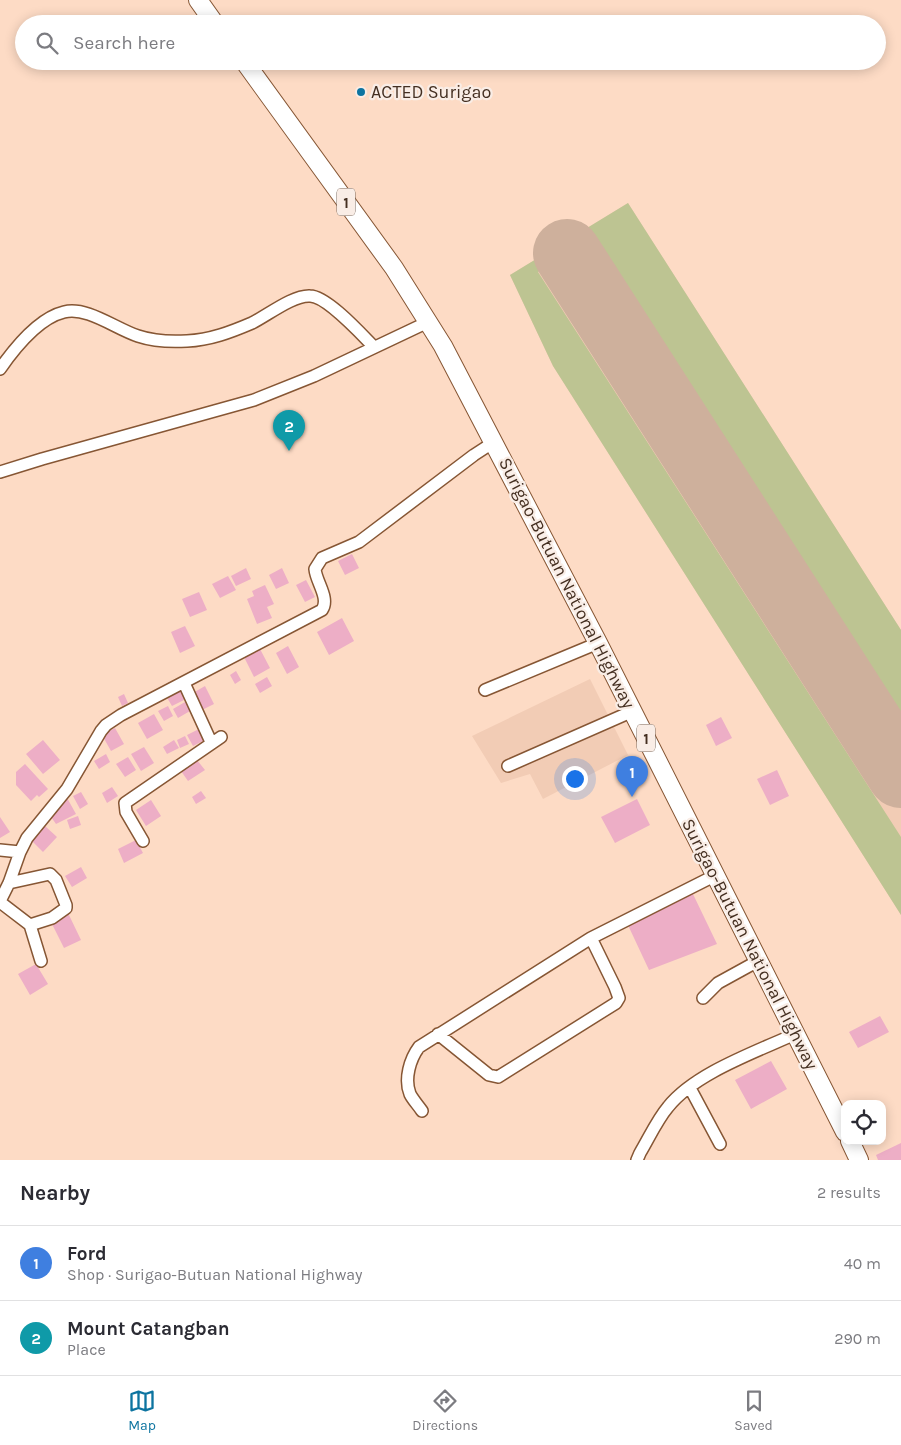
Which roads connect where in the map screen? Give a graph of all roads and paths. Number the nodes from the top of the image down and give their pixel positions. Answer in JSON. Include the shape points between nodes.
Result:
{"nodes":[{"id":1,"x":198,"y":0,"type":"edge"},
{"id":2,"x":209,"y":15,"type":"edge"},
{"id":3,"x":251,"y":70,"type":"edge"},
{"id":4,"x":428,"y":322,"type":"junction"},
{"id":5,"x":374,"y":347,"type":"junction"},
{"id":6,"x":0,"y":370,"type":"edge"},
{"id":7,"x":494,"y":442,"type":"junction"},
{"id":8,"x":0,"y":472,"type":"edge"},
{"id":9,"x":598,"y":643,"type":"junction"},
{"id":10,"x":184,"y":683,"type":"junction"},
{"id":11,"x":485,"y":690,"type":"dead end"},
{"id":12,"x":633,"y":711,"type":"junction"},
{"id":13,"x":508,"y":766,"type":"dead end"},
{"id":14,"x":143,"y":841,"type":"dead end"},
{"id":15,"x":0,"y":850,"type":"edge"},
{"id":16,"x":20,"y":852,"type":"junction"},
{"id":17,"x":716,"y":875,"type":"junction"},
{"id":18,"x":9,"y":883,"type":"junction"},
{"id":19,"x":0,"y":902,"type":"edge"},
{"id":20,"x":30,"y":925,"type":"junction"},
{"id":21,"x":591,"y":938,"type":"junction"},
{"id":22,"x":41,"y":961,"type":"dead end"},
{"id":23,"x":758,"y":961,"type":"junction"},
{"id":24,"x":703,"y":998,"type":"dead end"},
{"id":25,"x":438,"y":1034,"type":"junction"},
{"id":26,"x":795,"y":1034,"type":"junction"},
{"id":27,"x":690,"y":1088,"type":"junction"},
{"id":28,"x":422,"y":1111,"type":"dead end"},
{"id":29,"x":841,"y":1124,"type":"edge"},
{"id":30,"x":720,"y":1144,"type":"dead end"},
{"id":31,"x":852,"y":1145,"type":"edge"},
{"id":32,"x":637,"y":1160,"type":"edge"},
{"id":33,"x":859,"y":1160,"type":"edge"}],
"edges":[{"from":1,"to":2,"type":"highway"},
{"from":3,"to":4,"type":"highway","name":"Surigao-Butuan National Highway","number":"1","via":[[368,232]]},
{"from":4,"to":5,"type":"street"},
{"from":4,"to":7,"type":"highway","name":"Surigao-Butuan National Highway","number":"1"},
{"from":5,"to":6,"type":"street","via":[[330,304],[310,296],[292,301],[218,337],[186,341],[137,336],[71,310],[45,322],[28,336]]},
{"from":5,"to":8,"type":"street","via":[[254,400]]},
{"from":7,"to":9,"type":"highway","name":"Surigao-Butuan National Highway","number":"1"},
{"from":7,"to":10,"type":"street","via":[[359,542],[322,558],[315,569],[325,599],[322,610]]},
{"from":9,"to":11,"type":"street"},
{"from":9,"to":12,"type":"highway","name":"Surigao-Butuan National Highway","number":"1"},
{"from":10,"to":14,"type":"street","via":[[216,740],[125,803],[126,812]]},
{"from":10,"to":16,"type":"street","via":[[106,725],[67,789],[27,838]]},
{"from":12,"to":13,"type":"street"},
{"from":12,"to":17,"type":"highway","name":"Surigao-Butuan National Highway","number":"1"},
{"from":15,"to":16,"type":"street"},
{"from":16,"to":18,"type":"street"},
{"from":17,"to":21,"type":"street"},
{"from":17,"to":23,"type":"highway","name":"Surigao-Butuan National Highway","number":"1"},
{"from":18,"to":19,"type":"street"},
{"from":18,"to":20,"type":"street","via":[[47,874],[56,880],[66,908],[52,918]]},
{"from":19,"to":20,"type":"street"},
{"from":20,"to":22,"type":"street"},
{"from":21,"to":25,"type":"street"},
{"from":21,"to":25,"type":"street","via":[[619,998],[597,1016],[498,1077],[489,1075]]},
{"from":23,"to":24,"type":"street","via":[[718,983]]},
{"from":23,"to":26,"type":"highway","name":"Surigao-Butuan National Highway","number":"1"},
{"from":25,"to":28,"type":"street","via":[[419,1047],[411,1061],[408,1086]]},
{"from":26,"to":27,"type":"street","via":[[725,1066]]},
{"from":26,"to":29,"type":"highway","name":"Surigao-Butuan National Highway","number":"1"},
{"from":27,"to":30,"type":"street"},
{"from":27,"to":32,"type":"street","via":[[668,1107]]},
{"from":31,"to":33,"type":"highway"}]}
